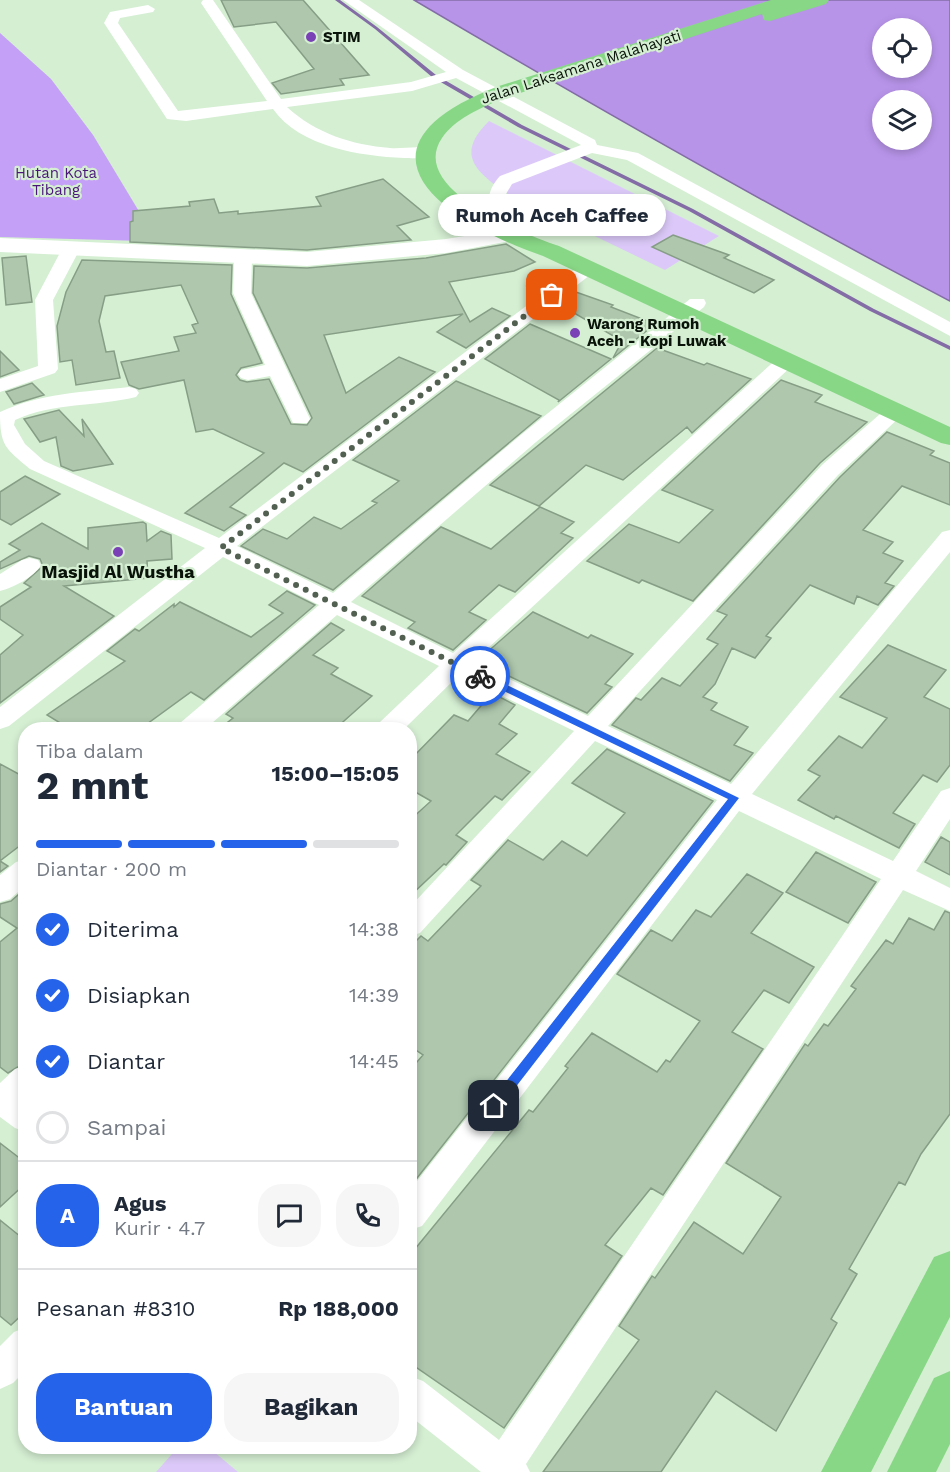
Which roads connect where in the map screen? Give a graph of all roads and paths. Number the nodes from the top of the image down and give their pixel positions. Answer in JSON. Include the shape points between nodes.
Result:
{"nodes":[{"id":1,"x":350,"y":0,"type":"edge"},
{"id":2,"x":789,"y":0,"type":"edge"},
{"id":3,"x":820,"y":0,"type":"edge"},
{"id":4,"x":208,"y":3,"type":"dead end"},
{"id":5,"x":148,"y":9,"type":"dead end"},
{"id":6,"x":451,"y":75,"type":"junction"},
{"id":7,"x":555,"y":79,"type":"junction"},
{"id":8,"x":278,"y":103,"type":"junction"},
{"id":9,"x":586,"y":149,"type":"junction"},
{"id":10,"x":440,"y":156,"type":"junction"},
{"id":11,"x":500,"y":212,"type":"junction"},
{"id":12,"x":508,"y":235,"type":"junction"},
{"id":13,"x":0,"y":245,"type":"edge"},
{"id":14,"x":72,"y":247,"type":"junction"},
{"id":15,"x":243,"y":257,"type":"junction"},
{"id":16,"x":588,"y":268,"type":"junction"},
{"id":17,"x":690,"y":308,"type":"junction"},
{"id":18,"x":950,"y":330,"type":"edge"},
{"id":19,"x":787,"y":360,"type":"junction"},
{"id":20,"x":48,"y":369,"type":"junction"},
{"id":21,"x":275,"y":369,"type":"junction"},
{"id":22,"x":248,"y":374,"type":"dead end"},
{"id":23,"x":0,"y":386,"type":"edge"},
{"id":24,"x":129,"y":393,"type":"dead end"},
{"id":25,"x":53,"y":402,"type":"junction"},
{"id":26,"x":895,"y":411,"type":"junction"},
{"id":27,"x":950,"y":417,"type":"edge"},
{"id":28,"x":300,"y":419,"type":"dead end"},
{"id":29,"x":950,"y":437,"type":"edge"},
{"id":30,"x":950,"y":537,"type":"edge"},
{"id":31,"x":221,"y":548,"type":"junction"},
{"id":32,"x":30,"y":566,"type":"dead end"},
{"id":33,"x":0,"y":584,"type":"edge"},
{"id":34,"x":336,"y":604,"type":"junction"},
{"id":35,"x":456,"y":664,"type":"junction"},
{"id":36,"x":0,"y":720,"type":"edge"},
{"id":37,"x":197,"y":722,"type":"edge"},
{"id":38,"x":395,"y":722,"type":"edge"},
{"id":39,"x":590,"y":728,"type":"junction"},
{"id":40,"x":734,"y":798,"type":"junction"},
{"id":41,"x":950,"y":798,"type":"edge"},
{"id":42,"x":897,"y":875,"type":"junction"},
{"id":43,"x":18,"y":876,"type":"edge"},
{"id":44,"x":0,"y":891,"type":"edge"},
{"id":45,"x":950,"y":900,"type":"edge"},
{"id":46,"x":417,"y":917,"type":"edge"},
{"id":47,"x":18,"y":1090,"type":"edge"},
{"id":48,"x":7,"y":1106,"type":"edge"},
{"id":49,"x":417,"y":1206,"type":"edge"},
{"id":50,"x":950,"y":1272,"type":"edge"},
{"id":51,"x":18,"y":1352,"type":"edge"},
{"id":52,"x":0,"y":1371,"type":"edge"},
{"id":53,"x":950,"y":1394,"type":"edge"},
{"id":54,"x":417,"y":1399,"type":"edge"},
{"id":55,"x":507,"y":1469,"type":"edge"},
{"id":56,"x":845,"y":1472,"type":"edge"},
{"id":57,"x":911,"y":1472,"type":"edge"}],
"edges":[{"from":1,"to":6,"type":"street"},
{"from":2,"to":7,"type":"highway","name":"Jalan Laksamana Malahayati"},
{"from":3,"to":7,"type":"highway","name":"Jalan Laksamana Malahayati"},
{"from":4,"to":8,"type":"street"},
{"from":5,"to":8,"type":"street","via":[[115,15],[111,23],[173,116]]},
{"from":6,"to":8,"type":"street","via":[[421,84]]},
{"from":6,"to":9,"type":"street","via":[[588,142]]},
{"from":7,"to":10,"type":"highway","name":"Jalan Laksamana Malahayati","via":[[509,94],[465,115],[432,138]]},
{"from":8,"to":10,"type":"street","via":[[300,125],[326,138],[386,153]]},
{"from":9,"to":11,"type":"street","via":[[501,184],[497,200]]},
{"from":9,"to":18,"type":"street","via":[[632,156]]},
{"from":10,"to":11,"type":"highway","via":[[455,182]]},
{"from":10,"to":12,"type":"highway","via":[[426,166],[433,183]]},
{"from":11,"to":17,"type":"highway"},
{"from":12,"to":15,"type":"street","via":[[360,255],[294,260]]},
{"from":12,"to":16,"type":"highway"},
{"from":13,"to":14,"type":"street"},
{"from":14,"to":15,"type":"street"},
{"from":14,"to":20,"type":"street","via":[[44,300]]},
{"from":15,"to":21,"type":"street","via":[[244,301]]},
{"from":16,"to":17,"type":"highway"},
{"from":16,"to":31,"type":"street"},
{"from":17,"to":19,"type":"highway"},
{"from":17,"to":27,"type":"highway"},
{"from":17,"to":34,"type":"street","via":[[529,438]]},
{"from":19,"to":26,"type":"highway"},
{"from":19,"to":35,"type":"street"},
{"from":20,"to":23,"type":"street"},
{"from":20,"to":25,"type":"street"},
{"from":21,"to":22,"type":"street"},
{"from":21,"to":28,"type":"street"},
{"from":24,"to":25,"type":"street"},
{"from":25,"to":31,"type":"street","via":[[13,413],[4,420],[17,448],[27,458]]},
{"from":26,"to":29,"type":"highway"},
{"from":26,"to":39,"type":"street","via":[[830,470]]},
{"from":30,"to":40,"type":"street"},
{"from":31,"to":34,"type":"street"},
{"from":31,"to":36,"type":"street"},
{"from":32,"to":33,"type":"street"},
{"from":34,"to":35,"type":"street"},
{"from":34,"to":37,"type":"street"},
{"from":35,"to":38,"type":"street"},
{"from":35,"to":39,"type":"street"},
{"from":39,"to":40,"type":"street"},
{"from":39,"to":46,"type":"street"},
{"from":40,"to":42,"type":"street"},
{"from":40,"to":49,"type":"street"},
{"from":41,"to":42,"type":"street"},
{"from":42,"to":45,"type":"street"},
{"from":42,"to":55,"type":"street"},
{"from":43,"to":44,"type":"street"},
{"from":47,"to":48,"type":"street"},
{"from":50,"to":56,"type":"highway"},
{"from":51,"to":52,"type":"street"},
{"from":53,"to":57,"type":"highway"},
{"from":54,"to":55,"type":"street"}]}
